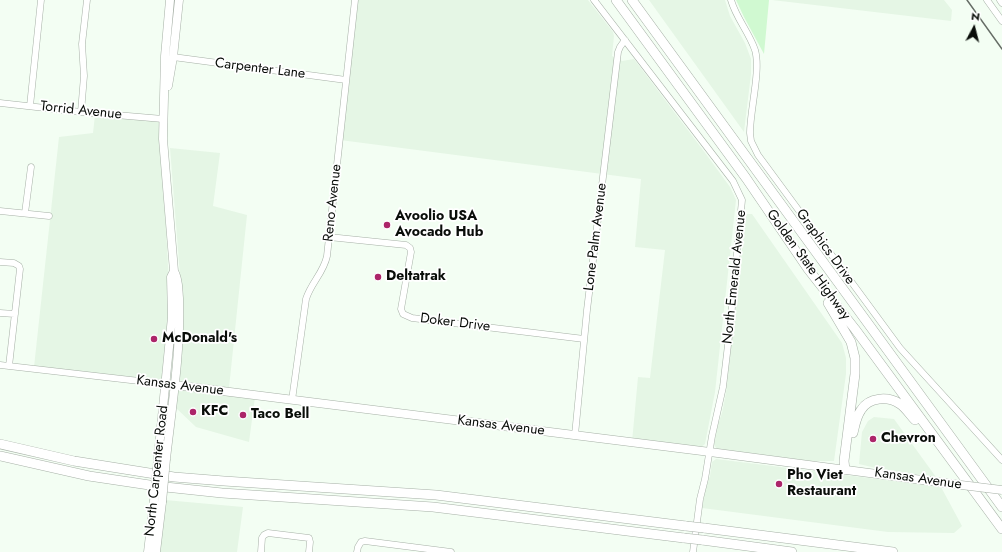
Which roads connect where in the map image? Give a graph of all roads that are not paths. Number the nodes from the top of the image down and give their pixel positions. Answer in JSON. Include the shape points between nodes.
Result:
{"nodes":[{"id":1,"x":41,"y":0,"type":"edge"},
{"id":2,"x":86,"y":0,"type":"edge"},
{"id":3,"x":179,"y":0,"type":"edge"},
{"id":4,"x":355,"y":0,"type":"edge"},
{"id":5,"x":594,"y":0,"type":"edge"},
{"id":6,"x":616,"y":0,"type":"edge"},
{"id":7,"x":632,"y":0,"type":"edge"},
{"id":8,"x":731,"y":0,"type":"edge"},
{"id":9,"x":986,"y":0,"type":"edge"},
{"id":10,"x":1000,"y":0,"type":"edge"},
{"id":11,"x":170,"y":3,"type":"edge"},
{"id":12,"x":1002,"y":3,"type":"edge"},
{"id":13,"x":1002,"y":21,"type":"edge"},
{"id":14,"x":625,"y":40,"type":"junction"},
{"id":15,"x":173,"y":57,"type":"junction"},
{"id":16,"x":346,"y":80,"type":"junction"},
{"id":17,"x":0,"y":103,"type":"edge"},
{"id":18,"x":30,"y":106,"type":"junction"},
{"id":19,"x":81,"y":112,"type":"junction"},
{"id":20,"x":163,"y":119,"type":"junction"},
{"id":21,"x":31,"y":167,"type":"dead end"},
{"id":22,"x":0,"y":210,"type":"edge"},
{"id":23,"x":25,"y":213,"type":"junction"},
{"id":24,"x":49,"y":216,"type":"dead end"},
{"id":25,"x":329,"y":236,"type":"junction"},
{"id":26,"x":0,"y":262,"type":"edge"},
{"id":27,"x":808,"y":269,"type":"junction"},
{"id":28,"x":0,"y":313,"type":"edge"},
{"id":29,"x":15,"y":314,"type":"junction"},
{"id":30,"x":584,"y":339,"type":"junction"},
{"id":31,"x":0,"y":365,"type":"edge"},
{"id":32,"x":9,"y":366,"type":"junction"},
{"id":33,"x":170,"y":385,"type":"junction"},
{"id":34,"x":292,"y":400,"type":"junction"},
{"id":35,"x":575,"y":435,"type":"junction"},
{"id":36,"x":0,"y":444,"type":"edge"},
{"id":37,"x":942,"y":448,"type":"junction"},
{"id":38,"x":710,"y":452,"type":"junction"},
{"id":39,"x":0,"y":456,"type":"edge"},
{"id":40,"x":1002,"y":460,"type":"edge"},
{"id":41,"x":845,"y":470,"type":"junction"},
{"id":42,"x":1002,"y":490,"type":"edge"},
{"id":43,"x":158,"y":501,"type":"junction"},
{"id":44,"x":1002,"y":506,"type":"edge"},
{"id":45,"x":1002,"y":529,"type":"edge"},
{"id":46,"x":764,"y":548,"type":"junction"},
{"id":47,"x":148,"y":552,"type":"edge"},
{"id":48,"x":156,"y":552,"type":"edge"},
{"id":49,"x":261,"y":552,"type":"edge"},
{"id":50,"x":309,"y":552,"type":"edge"},
{"id":51,"x":357,"y":552,"type":"edge"},
{"id":52,"x":451,"y":552,"type":"edge"},
{"id":53,"x":693,"y":552,"type":"edge"},
{"id":54,"x":786,"y":552,"type":"edge"},
{"id":55,"x":792,"y":552,"type":"edge"},
{"id":56,"x":893,"y":552,"type":"edge"}],
"edges":[{"from":1,"to":18,"type":"street"},
{"from":2,"to":19,"type":"street","via":[[82,44],[84,76]]},
{"from":3,"to":15,"type":"main road","name":"North Carpenter Road"},
{"from":4,"to":16,"type":"street","name":"Reno Avenue"},
{"from":5,"to":14,"type":"street","name":"North Emerald Avenue"},
{"from":6,"to":27,"type":"highway","name":"Golden State Highway","via":[[746,178]]},
{"from":7,"to":44,"type":"highway","name":"Golden State Highway"},
{"from":8,"to":40,"type":"street","name":"Graphics Drive","via":[[757,57],[750,133],[758,155],[900,348]]},
{"from":9,"to":13,"type":"street"},
{"from":10,"to":12,"type":"street"},
{"from":11,"to":15,"type":"main road","via":[[172,18],[168,52],[169,56]]},
{"from":11,"to":20,"type":"main road","name":"North Carpenter Road"},
{"from":14,"to":30,"type":"street","name":"Lone Palm Avenue","via":[[618,52]]},
{"from":14,"to":38,"type":"street","name":"North Emerald Avenue","via":[[733,181],[742,200],[723,387]]},
{"from":15,"to":16,"type":"street","name":"Carpenter Lane"},
{"from":15,"to":20,"type":"main road","name":"North Carpenter Road"},
{"from":16,"to":25,"type":"street","name":"Reno Avenue"},
{"from":17,"to":18,"type":"street","name":"Torrid Avenue"},
{"from":18,"to":19,"type":"street","name":"Torrid Avenue"},
{"from":19,"to":20,"type":"street","name":"Torrid Avenue"},
{"from":20,"to":33,"type":"main road","name":"North Carpenter Road","via":[[174,271],[170,277]]},
{"from":21,"to":23,"type":"street"},
{"from":22,"to":23,"type":"street"},
{"from":23,"to":24,"type":"street"},
{"from":25,"to":30,"type":"street","name":"Doker Drive","via":[[406,245],[410,248],[401,309],[406,316]]},
{"from":25,"to":34,"type":"street","name":"Reno Avenue","via":[[324,266],[306,298]]},
{"from":26,"to":29,"type":"street","via":[[19,266]]},
{"from":27,"to":37,"type":"highway","name":"Golden State Highway"},
{"from":27,"to":41,"type":"highway","via":[[854,350],[855,366]]},
{"from":28,"to":29,"type":"street"},
{"from":29,"to":32,"type":"street"},
{"from":30,"to":35,"type":"street","name":"Lone Palm Avenue"},
{"from":31,"to":32,"type":"street","name":"Kansas Avenue"},
{"from":32,"to":33,"type":"street","name":"Kansas Avenue"},
{"from":33,"to":34,"type":"main road","name":"Kansas Avenue"},
{"from":33,"to":43,"type":"main road","name":"North Carpenter Road","bridge":true},
{"from":34,"to":35,"type":"main road","name":"Kansas Avenue"},
{"from":35,"to":38,"type":"main road","name":"Kansas Avenue"},
{"from":36,"to":56,"type":"highway","bridge":true,"via":[[74,461],[174,477],[430,495]]},
{"from":37,"to":41,"type":"highway","via":[[899,404],[893,400],[879,399],[868,403],[858,414],[849,462]]},
{"from":37,"to":45,"type":"highway","name":"Golden State Highway"},
{"from":38,"to":41,"type":"main road","name":"Kansas Avenue"},
{"from":38,"to":53,"type":"street","name":"North Emerald Avenue"},
{"from":39,"to":46,"type":"highway","bridge":true,"via":[[89,476],[156,486],[433,507]]},
{"from":41,"to":42,"type":"main road","name":"Kansas Avenue","bridge":true},
{"from":43,"to":47,"type":"main road","name":"North Carpenter Road"},
{"from":43,"to":48,"type":"main road","name":"North Carpenter Road"},
{"from":46,"to":54,"type":"highway"},
{"from":46,"to":55,"type":"highway"},
{"from":49,"to":50,"type":"street","via":[[262,538],[268,533],[309,538]]},
{"from":51,"to":52,"type":"street","via":[[361,542],[365,541]]}]}
